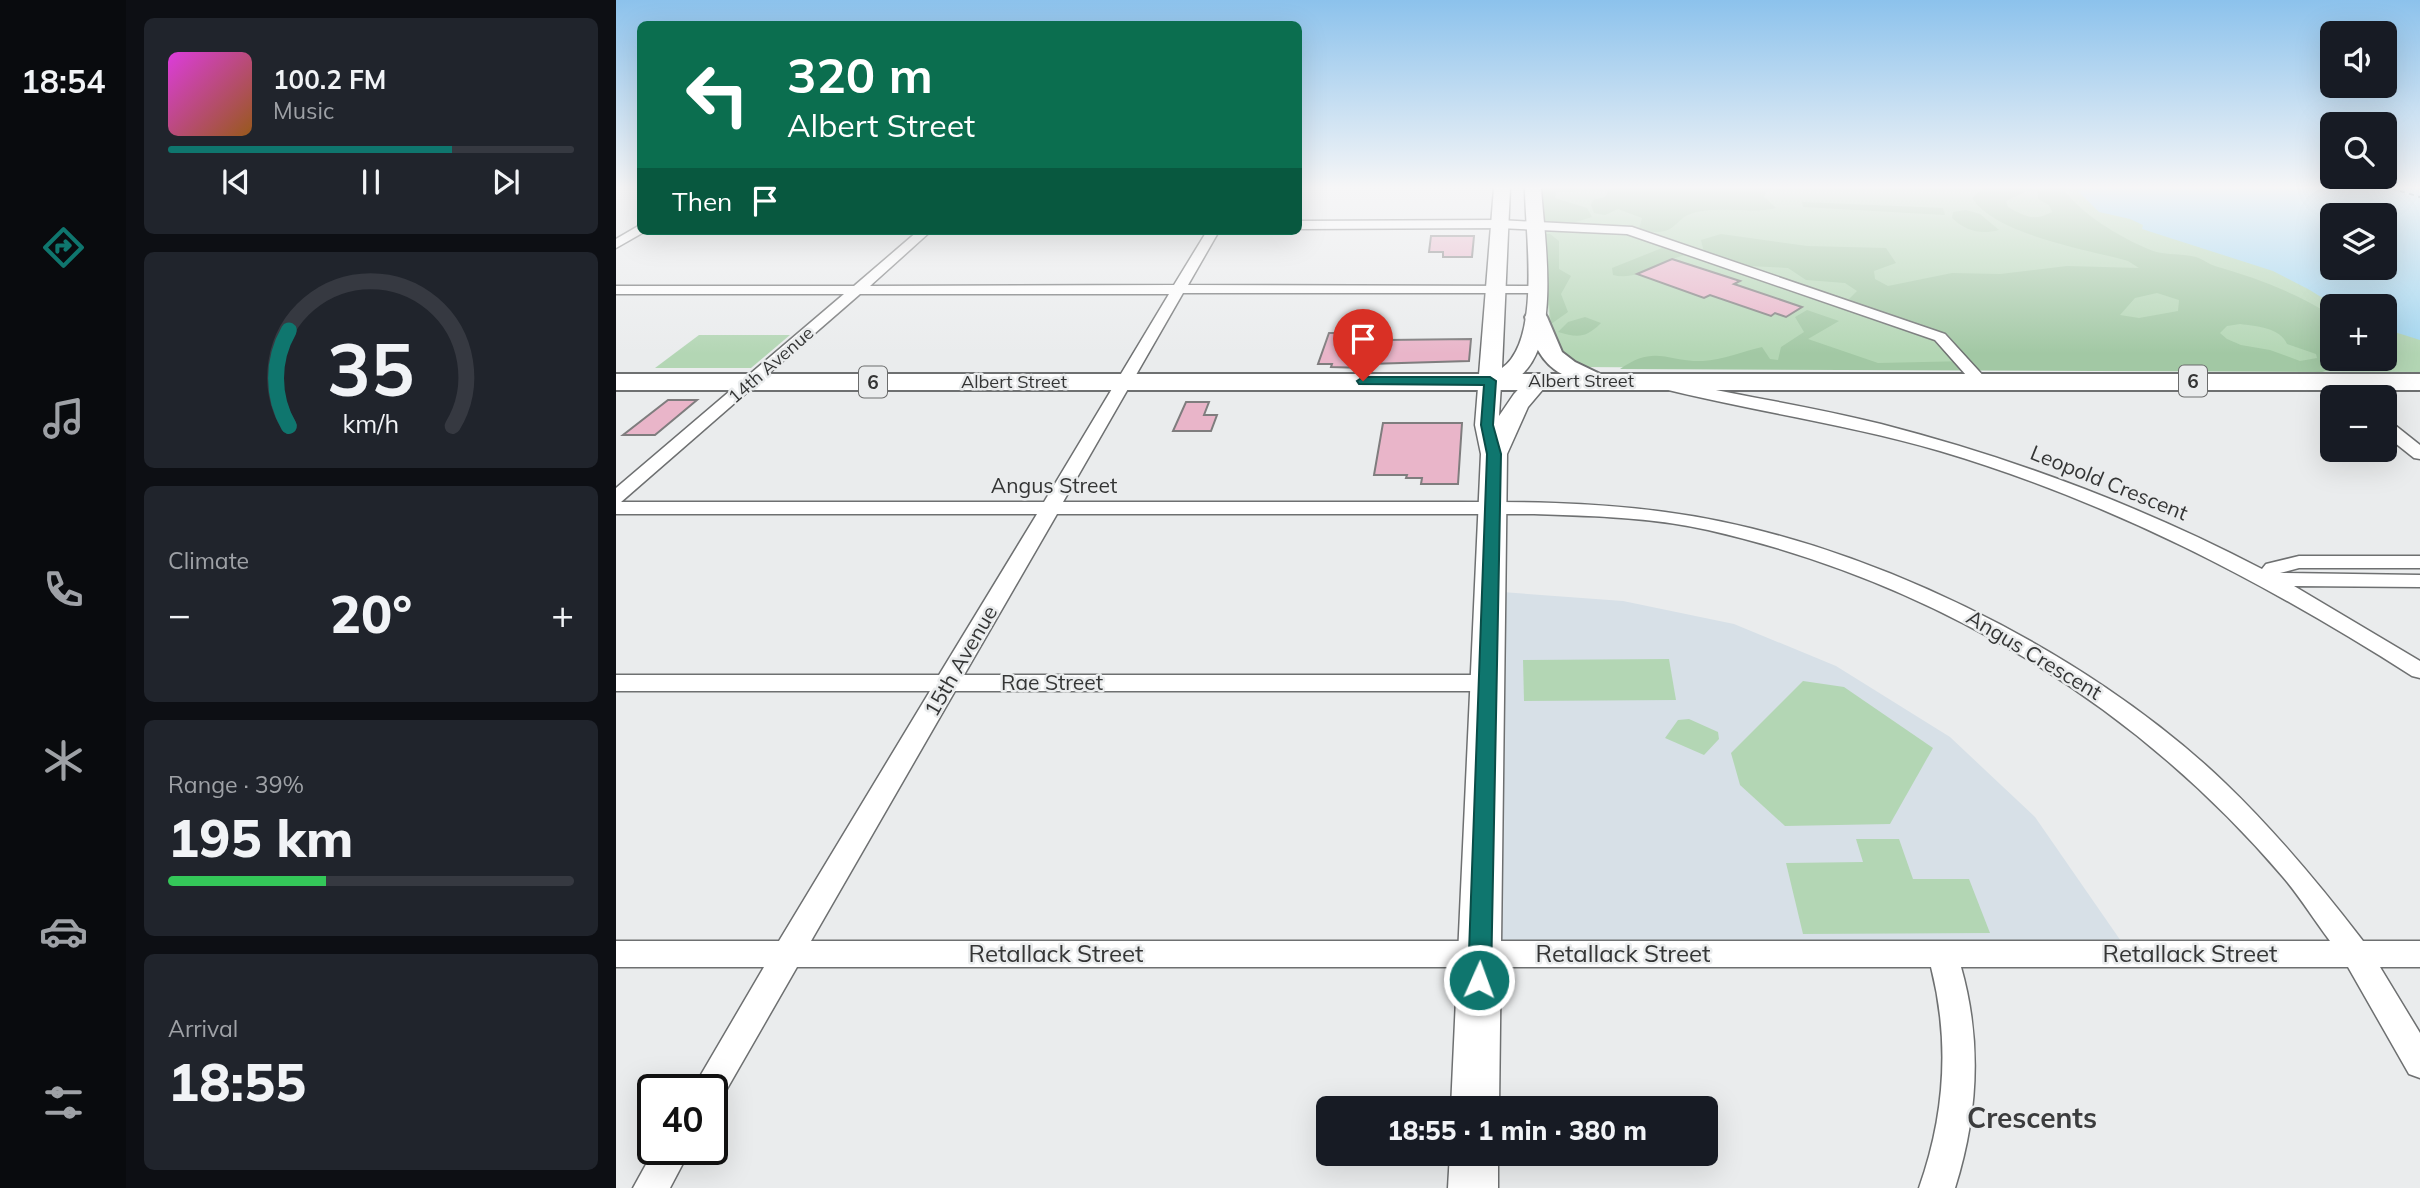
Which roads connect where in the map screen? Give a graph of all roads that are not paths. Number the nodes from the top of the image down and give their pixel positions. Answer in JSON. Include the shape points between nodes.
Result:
{"nodes":[{"id":1,"x":910,"y":243,"type":"edge"},
{"id":2,"x":1206,"y":243,"type":"edge"},
{"id":3,"x":1498,"y":243,"type":"edge"},
{"id":4,"x":1536,"y":243,"type":"edge"},
{"id":5,"x":1667,"y":243,"type":"edge"},
{"id":6,"x":1497,"y":289,"type":"junction"},
{"id":7,"x":1538,"y":289,"type":"junction"},
{"id":8,"x":616,"y":290,"type":"edge"},
{"id":9,"x":856,"y":290,"type":"junction"},
{"id":10,"x":1178,"y":290,"type":"junction"},
{"id":11,"x":1536,"y":317,"type":"junction"},
{"id":12,"x":1490,"y":381,"type":"junction"},
{"id":13,"x":1539,"y":381,"type":"junction"},
{"id":14,"x":1595,"y":381,"type":"junction"},
{"id":15,"x":1980,"y":381,"type":"junction"},
{"id":16,"x":616,"y":382,"type":"edge"},
{"id":17,"x":751,"y":382,"type":"junction"},
{"id":18,"x":1125,"y":382,"type":"junction"},
{"id":19,"x":2420,"y":382,"type":"edge"},
{"id":20,"x":2374,"y":385,"type":"edge"},
{"id":21,"x":2320,"y":387,"type":"edge"},
{"id":22,"x":1751,"y":393,"type":"junction"},
{"id":23,"x":2411,"y":440,"type":"edge"},
{"id":24,"x":1494,"y":454,"type":"junction"},
{"id":25,"x":2420,"y":454,"type":"edge"},
{"id":26,"x":616,"y":498,"type":"edge"},
{"id":27,"x":616,"y":508,"type":"edge"},
{"id":28,"x":1051,"y":508,"type":"junction"},
{"id":29,"x":1492,"y":508,"type":"junction"},
{"id":30,"x":2420,"y":562,"type":"edge"},
{"id":31,"x":2267,"y":578,"type":"junction"},
{"id":32,"x":2420,"y":581,"type":"edge"},
{"id":33,"x":2420,"y":671,"type":"edge"},
{"id":34,"x":616,"y":683,"type":"edge"},
{"id":35,"x":948,"y":683,"type":"junction"},
{"id":36,"x":1488,"y":683,"type":"junction"},
{"id":37,"x":616,"y":954,"type":"edge"},
{"id":38,"x":787,"y":954,"type":"junction"},
{"id":39,"x":1480,"y":954,"type":"junction"},
{"id":40,"x":1943,"y":954,"type":"junction"},
{"id":41,"x":2356,"y":954,"type":"junction"},
{"id":42,"x":2420,"y":954,"type":"edge"},
{"id":43,"x":2420,"y":1063,"type":"edge"},
{"id":44,"x":717,"y":1074,"type":"edge"},
{"id":45,"x":1475,"y":1096,"type":"edge"},
{"id":46,"x":664,"y":1165,"type":"edge"},
{"id":47,"x":1474,"y":1166,"type":"edge"},
{"id":48,"x":650,"y":1188,"type":"edge"},
{"id":49,"x":1473,"y":1188,"type":"edge"},
{"id":50,"x":1937,"y":1188,"type":"edge"}],
"edges":[{"from":1,"to":9,"type":"street","name":"14th Avenue"},
{"from":2,"to":10,"type":"street","name":"15th Avenue"},
{"from":3,"to":6,"type":"main road"},
{"from":4,"to":7,"type":"main road"},
{"from":5,"to":15,"type":"street","via":[[1940,337]]},
{"from":6,"to":7,"type":"street"},
{"from":6,"to":10,"type":"street"},
{"from":6,"to":12,"type":"main road"},
{"from":7,"to":11,"type":"main road"},
{"from":8,"to":9,"type":"street"},
{"from":9,"to":10,"type":"street"},
{"from":9,"to":17,"type":"street","name":"14th Avenue"},
{"from":10,"to":18,"type":"street","name":"15th Avenue"},
{"from":11,"to":12,"type":"main road","via":[[1515,370]]},
{"from":11,"to":14,"type":"main road","via":[[1558,365]]},
{"from":12,"to":13,"type":"main road","name":"Albert Street","number":"6"},
{"from":12,"to":18,"type":"main road","name":"Albert Street","number":"6"},
{"from":12,"to":24,"type":"main road","via":[[1487,425]]},
{"from":13,"to":14,"type":"main road","name":"Albert Street","number":"6"},
{"from":13,"to":24,"type":"main road","via":[[1521,397]]},
{"from":14,"to":22,"type":"main road","name":"Albert Street","number":"6","via":[[1651,381]]},
{"from":15,"to":21,"type":"main road","name":"Albert Street","number":"6"},
{"from":15,"to":22,"type":"main road","name":"Albert Street","number":"6"},
{"from":16,"to":17,"type":"main road","name":"Albert Street","number":"6"},
{"from":17,"to":18,"type":"main road","name":"Albert Street","number":"6"},
{"from":17,"to":26,"type":"street","name":"14th Avenue"},
{"from":18,"to":28,"type":"street","name":"15th Avenue"},
{"from":19,"to":20,"type":"main road","name":"Albert Street","number":"6"},
{"from":22,"to":31,"type":"street","name":"Leopold Crescent","via":[[2048,480]]},
{"from":23,"to":25,"type":"street"},
{"from":24,"to":29,"type":"main road"},
{"from":27,"to":28,"type":"street","name":"Angus Street"},
{"from":28,"to":29,"type":"street","name":"Angus Street"},
{"from":28,"to":35,"type":"street","name":"15th Avenue"},
{"from":29,"to":36,"type":"main road"},
{"from":29,"to":41,"type":"street","name":"Angus Crescent","via":[[1602,510],[1707,524],[1835,558],[1979,620],[2095,690],[2222,793],[2274,848]]},
{"from":30,"to":31,"type":"street","via":[[2299,562],[2273,568]]},
{"from":31,"to":32,"type":"street"},
{"from":31,"to":33,"type":"street","name":"Leopold Crescent"},
{"from":34,"to":35,"type":"street","name":"Rae Street"},
{"from":35,"to":36,"type":"street","name":"Rae Street"},
{"from":35,"to":38,"type":"street","name":"15th Avenue"},
{"from":36,"to":39,"type":"main road"},
{"from":37,"to":38,"type":"street","name":"Retallack Street"},
{"from":38,"to":39,"type":"street","name":"Retallack Street"},
{"from":38,"to":44,"type":"street","name":"15th Avenue"},
{"from":39,"to":40,"type":"street","name":"Retallack Street"},
{"from":39,"to":45,"type":"main road"},
{"from":40,"to":41,"type":"street","name":"Retallack Street"},
{"from":40,"to":50,"type":"street","via":[[1959,1032],[1960,1092]]},
{"from":41,"to":42,"type":"street","name":"Retallack Street"},
{"from":41,"to":43,"type":"street","name":"Angus Crescent"},
{"from":46,"to":48,"type":"street"},
{"from":47,"to":49,"type":"main road"}]}
